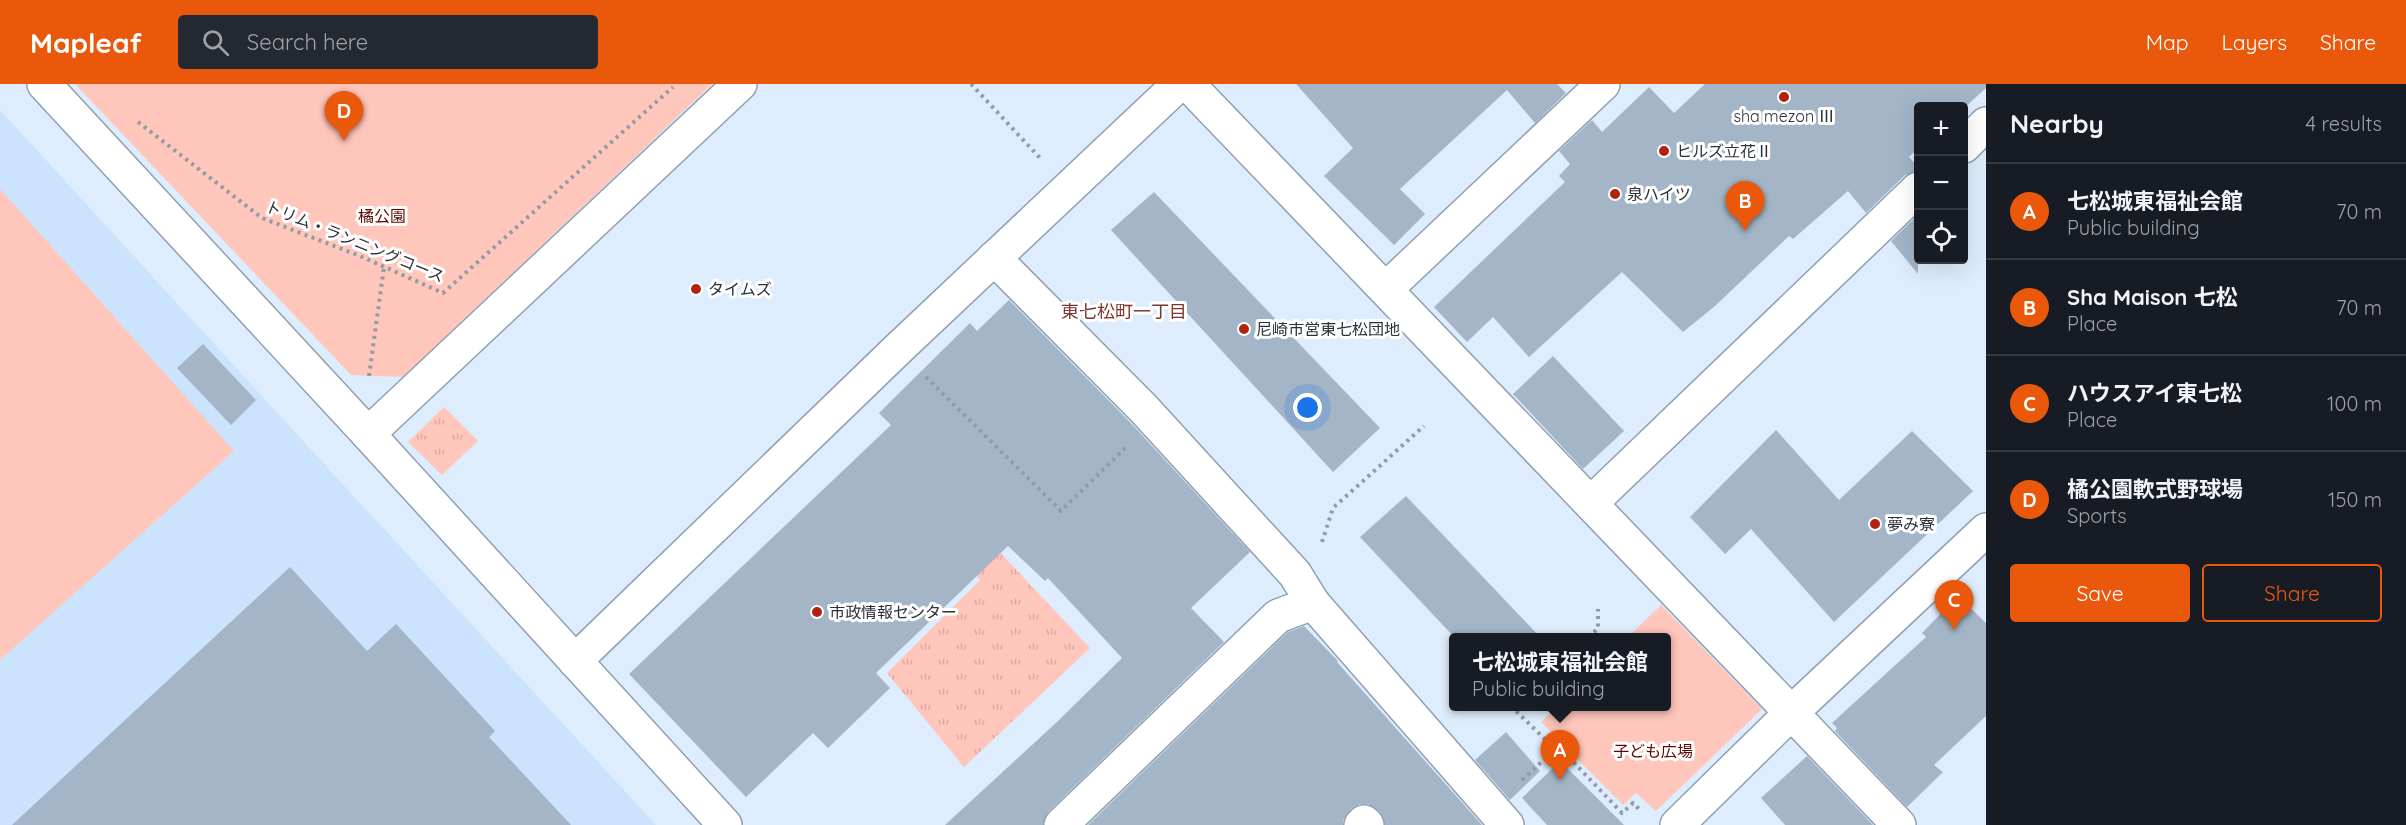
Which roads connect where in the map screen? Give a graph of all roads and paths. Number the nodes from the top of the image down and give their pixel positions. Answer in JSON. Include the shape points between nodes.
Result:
{"nodes":[{"id":1,"x":44,"y":84,"type":"edge"},
{"id":2,"x":677,"y":84,"type":"edge"},
{"id":3,"x":740,"y":84,"type":"edge"},
{"id":4,"x":971,"y":84,"type":"edge"},
{"id":5,"x":1179,"y":84,"type":"edge"},
{"id":6,"x":1188,"y":84,"type":"edge"},
{"id":7,"x":1603,"y":84,"type":"edge"},
{"id":8,"x":132,"y":118,"type":"dead end"},
{"id":9,"x":1986,"y":124,"type":"edge"},
{"id":10,"x":1968,"y":142,"type":"edge"},
{"id":11,"x":1068,"y":189,"type":"junction"},
{"id":12,"x":1914,"y":193,"type":"edge"},
{"id":13,"x":994,"y":258,"type":"junction"},
{"id":14,"x":384,"y":267,"type":"junction"},
{"id":15,"x":1386,"y":289,"type":"junction"},
{"id":16,"x":898,"y":349,"type":"junction"},
{"id":17,"x":368,"y":379,"type":"dead end"},
{"id":18,"x":1154,"y":420,"type":"junction"},
{"id":19,"x":1424,"y":426,"type":"dead end"},
{"id":20,"x":368,"y":434,"type":"junction"},
{"id":21,"x":1591,"y":503,"type":"junction"},
{"id":22,"x":1986,"y":530,"type":"edge"},
{"id":23,"x":1295,"y":574,"type":"junction"},
{"id":24,"x":1313,"y":603,"type":"junction"},
{"id":25,"x":1598,"y":609,"type":"dead end"},
{"id":26,"x":1594,"y":633,"type":"edge"},
{"id":27,"x":574,"y":661,"type":"junction"},
{"id":28,"x":1516,"y":711,"type":"edge"},
{"id":29,"x":1792,"y":712,"type":"junction"},
{"id":30,"x":1558,"y":746,"type":"junction"},
{"id":31,"x":1499,"y":817,"type":"edge"},
{"id":32,"x":1662,"y":821,"type":"edge"},
{"id":33,"x":724,"y":825,"type":"edge"},
{"id":34,"x":1061,"y":825,"type":"edge"},
{"id":35,"x":1361,"y":825,"type":"edge"},
{"id":36,"x":1367,"y":825,"type":"edge"},
{"id":37,"x":1899,"y":825,"type":"edge"}],
"edges":[{"from":1,"to":20,"type":"street"},
{"from":2,"to":14,"type":"path","name":"トリム・ランニングコース","via":[[443,293]]},
{"from":3,"to":20,"type":"street"},
{"from":4,"to":11,"type":"path"},
{"from":5,"to":11,"type":"street"},
{"from":6,"to":15,"type":"street"},
{"from":7,"to":15,"type":"street"},
{"from":8,"to":14,"type":"path","name":"トリム・ランニングコース","via":[[262,218]]},
{"from":9,"to":10,"type":"street"},
{"from":11,"to":13,"type":"street"},
{"from":12,"to":21,"type":"street"},
{"from":13,"to":16,"type":"street"},
{"from":13,"to":18,"type":"street"},
{"from":14,"to":17,"type":"path"},
{"from":15,"to":21,"type":"street"},
{"from":16,"to":18,"type":"path","via":[[1061,511]]},
{"from":16,"to":27,"type":"street"},
{"from":18,"to":23,"type":"street"},
{"from":19,"to":23,"type":"path","via":[[1333,508],[1318,552]]},
{"from":20,"to":27,"type":"street"},
{"from":21,"to":29,"type":"street"},
{"from":22,"to":29,"type":"street"},
{"from":23,"to":24,"type":"street"},
{"from":24,"to":31,"type":"street"},
{"from":24,"to":34,"type":"street","via":[[1278,616]]},
{"from":25,"to":26,"type":"path","via":[[1598,628]]},
{"from":27,"to":33,"type":"street"},
{"from":28,"to":30,"type":"path"},
{"from":29,"to":32,"type":"street"},
{"from":29,"to":37,"type":"street"},
{"from":30,"to":31,"type":"path"},
{"from":30,"to":32,"type":"path","via":[[1622,813],[1633,803]]},
{"from":35,"to":36,"type":"street"}]}
